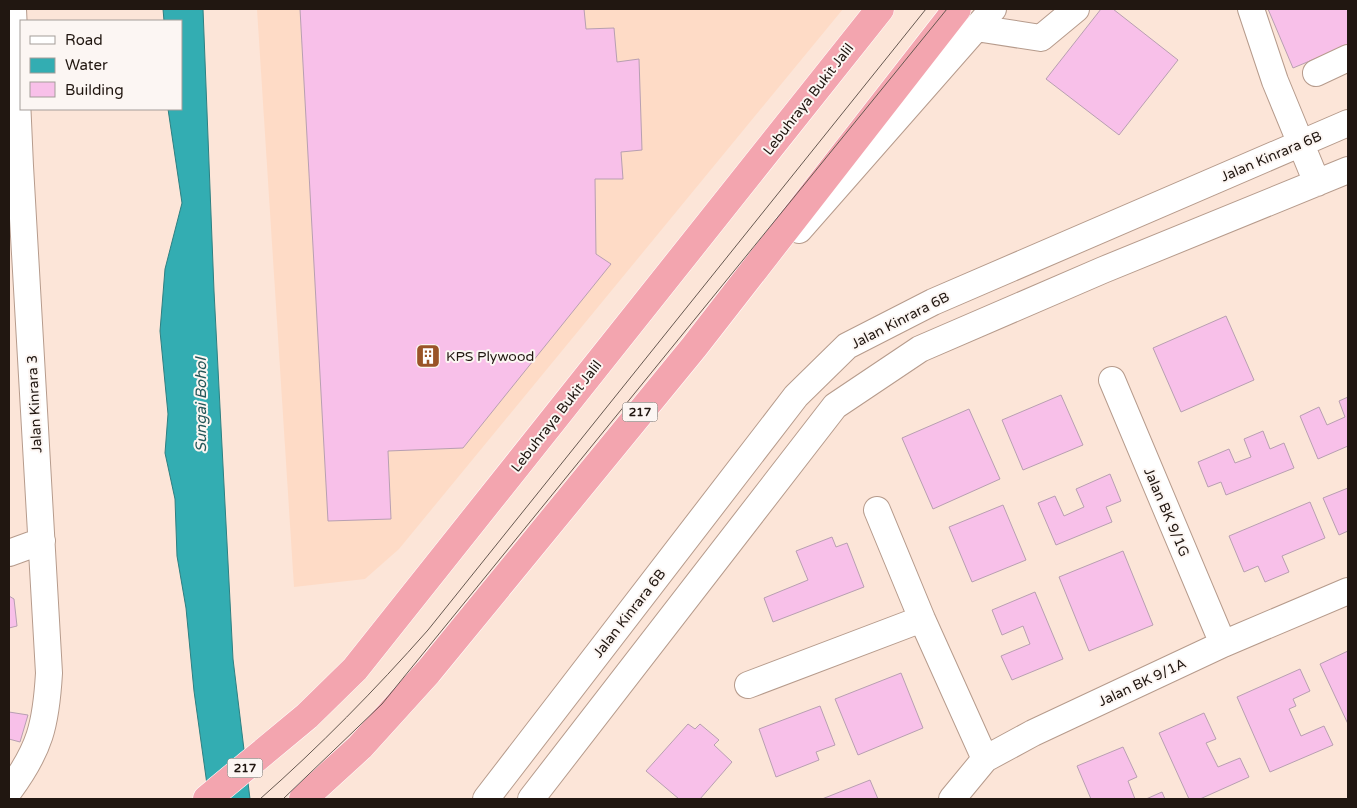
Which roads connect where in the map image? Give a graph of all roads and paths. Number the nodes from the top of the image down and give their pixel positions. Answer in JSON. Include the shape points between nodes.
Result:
{"nodes":[{"id":1,"x":13,"y":9,"type":"edge"},
{"id":2,"x":880,"y":9,"type":"edge"},
{"id":3,"x":957,"y":9,"type":"edge"},
{"id":4,"x":993,"y":9,"type":"edge"},
{"id":5,"x":1076,"y":9,"type":"edge"},
{"id":6,"x":1251,"y":9,"type":"edge"},
{"id":7,"x":976,"y":28,"type":"junction"},
{"id":8,"x":1348,"y":58,"type":"edge"},
{"id":9,"x":1316,"y":73,"type":"dead end"},
{"id":10,"x":1348,"y":123,"type":"edge"},
{"id":11,"x":1301,"y":143,"type":"junction"},
{"id":12,"x":14,"y":168,"type":"edge"},
{"id":13,"x":1348,"y":170,"type":"edge"},
{"id":14,"x":1317,"y":183,"type":"junction"},
{"id":15,"x":694,"y":347,"type":"junction"},
{"id":16,"x":20,"y":353,"type":"edge"},
{"id":17,"x":1112,"y":380,"type":"dead end"},
{"id":18,"x":877,"y":510,"type":"dead end"},
{"id":19,"x":42,"y":541,"type":"junction"},
{"id":20,"x":9,"y":554,"type":"edge"},
{"id":21,"x":1348,"y":591,"type":"edge"},
{"id":22,"x":922,"y":620,"type":"junction"},
{"id":23,"x":1223,"y":644,"type":"junction"},
{"id":24,"x":748,"y":685,"type":"dead end"},
{"id":25,"x":985,"y":760,"type":"junction"},
{"id":26,"x":9,"y":791,"type":"edge"},
{"id":27,"x":207,"y":799,"type":"edge"},
{"id":28,"x":303,"y":799,"type":"edge"},
{"id":29,"x":486,"y":799,"type":"edge"},
{"id":30,"x":530,"y":799,"type":"edge"},
{"id":31,"x":952,"y":799,"type":"edge"}],
"edges":[{"from":1,"to":12,"type":"street","name":"Jalan Kinrara 3"},
{"from":2,"to":27,"type":"highway","name":"Lebuhraya Bukit Jalil","number":"217","via":[[355,669],[283,737]]},
{"from":3,"to":15,"type":"highway","number":"217"},
{"from":4,"to":7,"type":"street"},
{"from":5,"to":7,"type":"street","via":[[1041,38]]},
{"from":6,"to":11,"type":"street","via":[[1275,81]]},
{"from":7,"to":15,"type":"street"},
{"from":8,"to":9,"type":"street"},
{"from":10,"to":11,"type":"street","name":"Jalan Kinrara 6B"},
{"from":11,"to":14,"type":"street"},
{"from":11,"to":29,"type":"street","name":"Jalan Kinrara 6B","via":[[933,302],[847,346],[796,396]]},
{"from":12,"to":16,"type":"street","name":"Jalan Kinrara 3"},
{"from":13,"to":14,"type":"street"},
{"from":14,"to":30,"type":"street","via":[[920,349],[835,406]]},
{"from":15,"to":28,"type":"highway","number":"217","via":[[428,672],[360,747]]},
{"from":16,"to":19,"type":"street","name":"Jalan Kinrara 3"},
{"from":17,"to":23,"type":"street","name":"Jalan BK 9/1G"},
{"from":18,"to":22,"type":"street"},
{"from":19,"to":20,"type":"street"},
{"from":19,"to":26,"type":"street","name":"Jalan Kinrara 3","via":[[48,639],[47,706],[40,737],[27,766]]},
{"from":21,"to":23,"type":"street","name":"Jalan BK 9/1A"},
{"from":22,"to":24,"type":"street"},
{"from":22,"to":25,"type":"street"},
{"from":23,"to":25,"type":"street","name":"Jalan BK 9/1A","via":[[1033,733]]},
{"from":25,"to":31,"type":"street","name":"Jalan BK 9/1A"}]}
